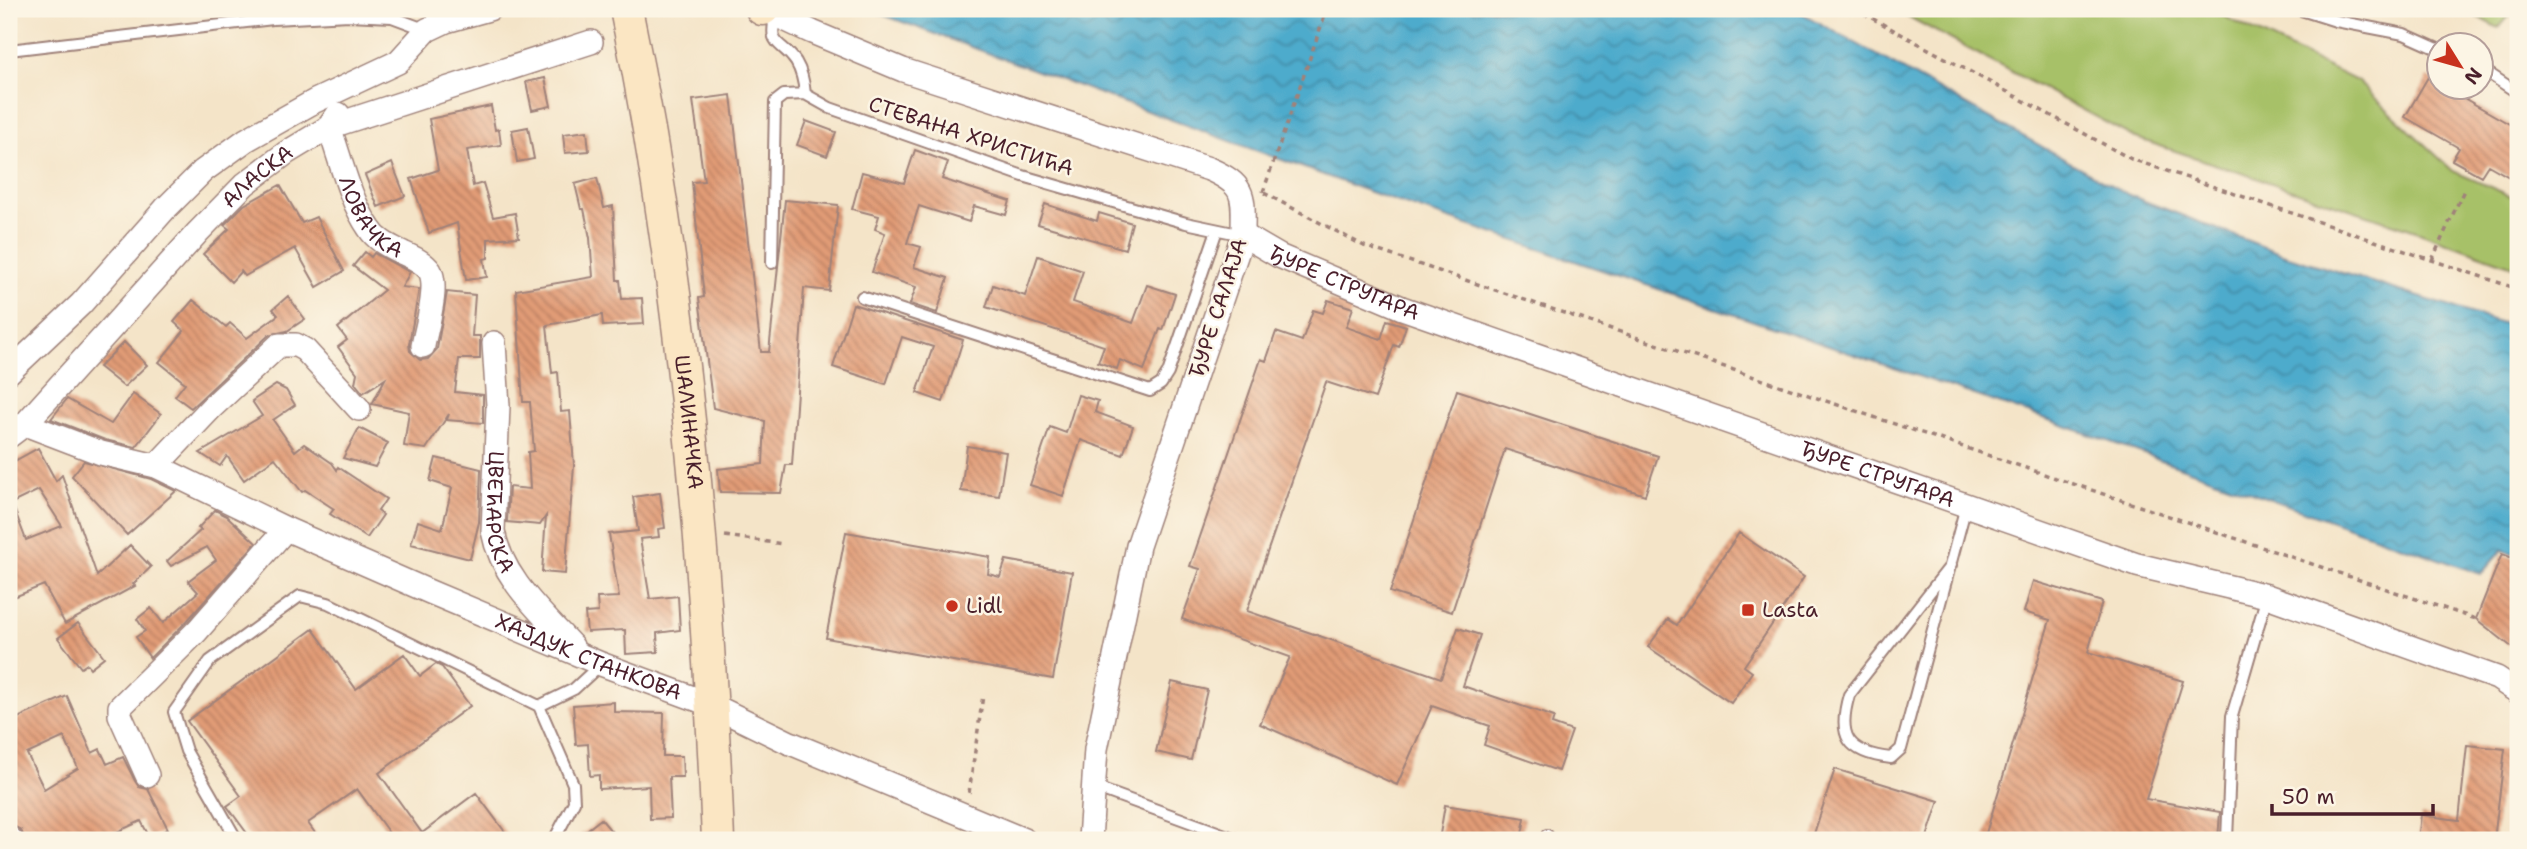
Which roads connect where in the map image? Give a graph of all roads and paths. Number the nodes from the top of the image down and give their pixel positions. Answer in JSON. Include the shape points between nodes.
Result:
{"nodes":[{"id":1,"x":489,"y":9,"type":"edge"},
{"id":2,"x":626,"y":9,"type":"edge"},
{"id":3,"x":1327,"y":9,"type":"edge"},
{"id":4,"x":1855,"y":9,"type":"edge"},
{"id":5,"x":2298,"y":9,"type":"edge"},
{"id":6,"x":766,"y":10,"type":"edge"},
{"id":7,"x":428,"y":30,"type":"junction"},
{"id":8,"x":591,"y":42,"type":"dead end"},
{"id":9,"x":2426,"y":44,"type":"edge"},
{"id":10,"x":9,"y":50,"type":"edge"},
{"id":11,"x":2496,"y":78,"type":"edge"},
{"id":12,"x":365,"y":79,"type":"junction"},
{"id":13,"x":2518,"y":93,"type":"edge"},
{"id":14,"x":805,"y":94,"type":"junction"},
{"id":15,"x":329,"y":127,"type":"junction"},
{"id":16,"x":1270,"y":172,"type":"dead end"},
{"id":17,"x":2465,"y":188,"type":"dead end"},
{"id":18,"x":1263,"y":192,"type":"dead end"},
{"id":19,"x":1217,"y":230,"type":"junction"},
{"id":20,"x":1243,"y":235,"type":"junction"},
{"id":21,"x":2432,"y":260,"type":"junction"},
{"id":22,"x":772,"y":263,"type":"dead end"},
{"id":23,"x":2518,"y":289,"type":"edge"},
{"id":24,"x":862,"y":298,"type":"dead end"},
{"id":25,"x":494,"y":343,"type":"dead end"},
{"id":26,"x":422,"y":346,"type":"dead end"},
{"id":27,"x":9,"y":372,"type":"edge"},
{"id":28,"x":359,"y":409,"type":"dead end"},
{"id":29,"x":17,"y":430,"type":"edge"},
{"id":30,"x":156,"y":466,"type":"junction"},
{"id":31,"x":1966,"y":506,"type":"junction"},
{"id":32,"x":286,"y":529,"type":"junction"},
{"id":33,"x":699,"y":532,"type":"junction"},
{"id":34,"x":783,"y":544,"type":"dead end"},
{"id":35,"x":1951,"y":565,"type":"junction"},
{"id":36,"x":2267,"y":596,"type":"junction"},
{"id":37,"x":2476,"y":619,"type":"dead end"},
{"id":38,"x":577,"y":653,"type":"junction"},
{"id":39,"x":601,"y":664,"type":"junction"},
{"id":40,"x":2518,"y":692,"type":"edge"},
{"id":41,"x":983,"y":695,"type":"dead end"},
{"id":42,"x":712,"y":705,"type":"junction"},
{"id":43,"x":539,"y":706,"type":"junction"},
{"id":44,"x":147,"y":775,"type":"dead end"},
{"id":45,"x":1094,"y":787,"type":"junction"},
{"id":46,"x":966,"y":816,"type":"junction"},
{"id":47,"x":237,"y":840,"type":"edge"},
{"id":48,"x":554,"y":840,"type":"edge"},
{"id":49,"x":718,"y":840,"type":"edge"},
{"id":50,"x":1024,"y":840,"type":"edge"},
{"id":51,"x":1090,"y":840,"type":"edge"},
{"id":52,"x":1239,"y":840,"type":"edge"},
{"id":53,"x":2227,"y":840,"type":"edge"}],
"edges":[{"from":1,"to":7,"type":"street"},
{"from":2,"to":33,"type":"main road","name":"ШАЛИНАЧКА","via":[[648,113],[667,247]]},
{"from":3,"to":16,"type":"path"},
{"from":4,"to":21,"type":"path","via":[[2131,159]]},
{"from":5,"to":9,"type":"lane","via":[[2404,34]]},
{"from":6,"to":14,"type":"lane","via":[[775,41],[795,60]]},
{"from":6,"to":20,"type":"street","name":"ЂУРЕ САЛАЈА","via":[[903,70],[1226,177],[1244,201]]},
{"from":7,"to":10,"type":"lane","via":[[392,17],[337,15]]},
{"from":7,"to":12,"type":"street","via":[[398,62]]},
{"from":8,"to":15,"type":"street","name":"АЛАСКА"},
{"from":11,"to":13,"type":"lane"},
{"from":12,"to":15,"type":"street"},
{"from":12,"to":27,"type":"street","via":[[246,140],[203,172],[81,304]]},
{"from":14,"to":19,"type":"lane","name":"СТЕВАНА ХРИСТИЋА","via":[[830,108],[1023,176]]},
{"from":14,"to":22,"type":"lane","via":[[775,102]]},
{"from":15,"to":26,"type":"street","name":"ЛОВАЧКА","via":[[368,227],[378,240],[430,271],[432,299]]},
{"from":15,"to":29,"type":"street","name":"АЛАСКА","via":[[245,184]]},
{"from":17,"to":21,"type":"path"},
{"from":18,"to":37,"type":"path","via":[[1364,246]]},
{"from":19,"to":20,"type":"lane","name":"СТЕВАНА ХРИСТИЋА"},
{"from":19,"to":24,"type":"lane","via":[[1168,373],[1150,391]]},
{"from":20,"to":31,"type":"street","name":"ЂУРЕ СТРУГАРА","via":[[1279,256],[1402,308]]},
{"from":20,"to":45,"type":"street","name":"ЂУРЕ САЛАЈА","via":[[1138,546],[1096,749]]},
{"from":21,"to":23,"type":"path"},
{"from":25,"to":38,"type":"street","name":"ЦВЕЋАРСКА","via":[[496,545],[523,592]]},
{"from":28,"to":30,"type":"street","via":[[305,350],[279,345]]},
{"from":29,"to":30,"type":"street","name":"ХАЈДУК СТАНКОВА"},
{"from":30,"to":32,"type":"street","name":"ХАЈДУК СТАНКОВА"},
{"from":31,"to":35,"type":"lane"},
{"from":31,"to":36,"type":"street","name":"ЂУРЕ СТРУГАРА","via":[[2137,565]]},
{"from":32,"to":38,"type":"street","name":"ХАЈДУК СТАНКОВА"},
{"from":32,"to":44,"type":"street","via":[[197,631],[120,707]]},
{"from":33,"to":34,"type":"path"},
{"from":33,"to":42,"type":"main road","name":"ШАЛИНАЧКА"},
{"from":35,"to":35,"type":"lane","via":[[1901,749],[1891,758],[1872,756],[1846,736],[1842,719],[1849,695]]},
{"from":36,"to":40,"type":"street","name":"ЂУРЕ СТРУГАРА","via":[[2497,678]]},
{"from":36,"to":53,"type":"lane","via":[[2232,716]]},
{"from":38,"to":39,"type":"street","name":"ХАЈДУК СТАНКОВА"},
{"from":39,"to":42,"type":"street","name":"ХАЈДУК СТАНКОВА"},
{"from":39,"to":43,"type":"lane","via":[[574,689]]},
{"from":41,"to":46,"type":"path"},
{"from":42,"to":46,"type":"street","name":"ХАЈДУК СТАНКОВА"},
{"from":42,"to":49,"type":"main road","name":"ШАЛИНАЧКА"},
{"from":43,"to":47,"type":"lane","via":[[328,603],[300,596],[209,660],[174,712],[186,751]]},
{"from":43,"to":48,"type":"lane","via":[[573,785],[574,802]]},
{"from":45,"to":51,"type":"street","name":"ЂУРЕ САЛАЈА"},
{"from":45,"to":52,"type":"lane"},
{"from":46,"to":50,"type":"street","name":"ХАЈДУК СТАНКОВА"}]}
